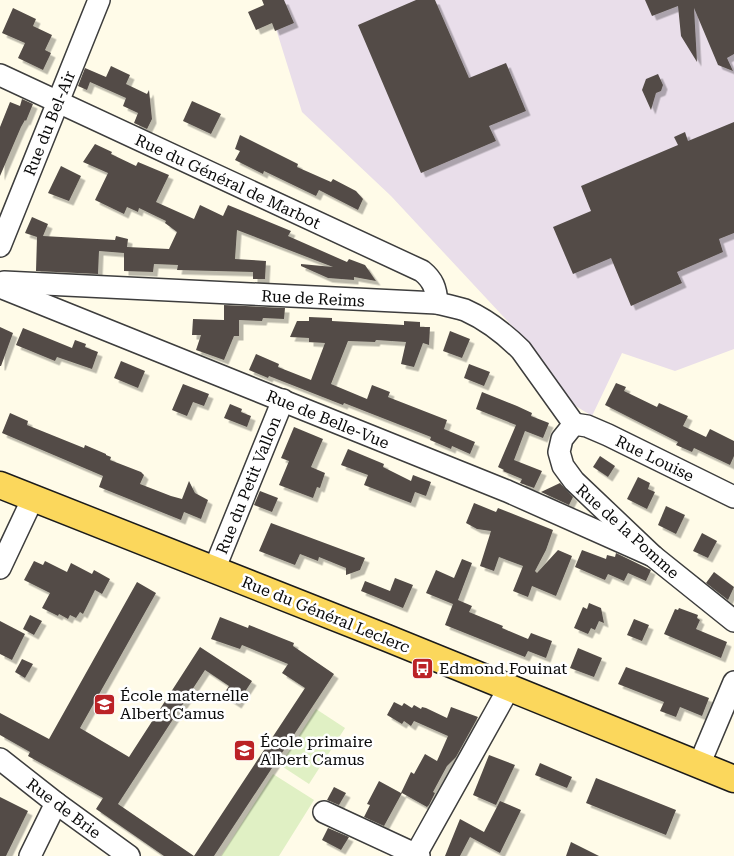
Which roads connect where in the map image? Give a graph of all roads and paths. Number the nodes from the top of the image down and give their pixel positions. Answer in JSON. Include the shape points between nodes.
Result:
{"nodes":[{"id":1,"x":99,"y":0,"type":"edge"},
{"id":2,"x":0,"y":75,"type":"edge"},
{"id":3,"x":58,"y":102,"type":"junction"},
{"id":4,"x":0,"y":246,"type":"edge"},
{"id":5,"x":0,"y":282,"type":"edge"},
{"id":6,"x":0,"y":287,"type":"edge"},
{"id":7,"x":438,"y":303,"type":"junction"},
{"id":8,"x":283,"y":400,"type":"junction"},
{"id":9,"x":574,"y":424,"type":"junction"},
{"id":10,"x":0,"y":485,"type":"edge"},
{"id":11,"x":33,"y":498,"type":"junction"},
{"id":12,"x":734,"y":498,"type":"edge"},
{"id":13,"x":653,"y":556,"type":"junction"},
{"id":14,"x":0,"y":568,"type":"edge"},
{"id":15,"x":214,"y":570,"type":"junction"},
{"id":16,"x":734,"y":621,"type":"edge"},
{"id":17,"x":734,"y":682,"type":"edge"},
{"id":18,"x":509,"y":688,"type":"junction"},
{"id":19,"x":0,"y":760,"type":"edge"},
{"id":20,"x":700,"y":765,"type":"junction"},
{"id":21,"x":734,"y":779,"type":"edge"},
{"id":22,"x":56,"y":804,"type":"junction"},
{"id":23,"x":324,"y":812,"type":"dead end"},
{"id":24,"x":30,"y":856,"type":"edge"},
{"id":25,"x":130,"y":856,"type":"edge"},
{"id":26,"x":417,"y":856,"type":"edge"}],
"edges":[{"from":1,"to":3,"type":"street","name":"Rue du Bel-Air"},
{"from":2,"to":3,"type":"street","name":"Rue du Général de Marbot"},
{"from":3,"to":4,"type":"street","name":"Rue du Bel-Air"},
{"from":3,"to":7,"type":"street","name":"Rue du Général de Marbot","via":[[422,271],[436,288]]},
{"from":5,"to":7,"type":"street","name":"Rue de Reims"},
{"from":6,"to":8,"type":"street","name":"Rue de Belle-Vue"},
{"from":7,"to":9,"type":"street","name":"Rue de Reims","via":[[464,310],[510,339]]},
{"from":8,"to":13,"type":"street","name":"Rue de Belle-Vue","via":[[507,491]]},
{"from":8,"to":15,"type":"street","name":"Rue du Petit Vallon"},
{"from":9,"to":12,"type":"street","name":"Rue Louise","via":[[608,435]]},
{"from":9,"to":13,"type":"street","name":"Rue de la Pomme","via":[[562,439],[559,452],[563,466],[574,482]]},
{"from":10,"to":11,"type":"main road","name":"Rue du Général Leclerc"},
{"from":11,"to":14,"type":"street"},
{"from":11,"to":15,"type":"main road","name":"Rue du Général Leclerc"},
{"from":13,"to":16,"type":"street","name":"Rue de la Pomme"},
{"from":15,"to":18,"type":"main road","name":"Rue du Général Leclerc"},
{"from":17,"to":20,"type":"street"},
{"from":18,"to":20,"type":"main road","name":"Rue du Général Leclerc"},
{"from":18,"to":26,"type":"street"},
{"from":19,"to":22,"type":"street","name":"Rue de Brie"},
{"from":20,"to":21,"type":"main road","name":"Rue du Général Leclerc"},
{"from":22,"to":24,"type":"street"},
{"from":22,"to":25,"type":"street","name":"Rue de Brie"},
{"from":23,"to":26,"type":"street"}]}
